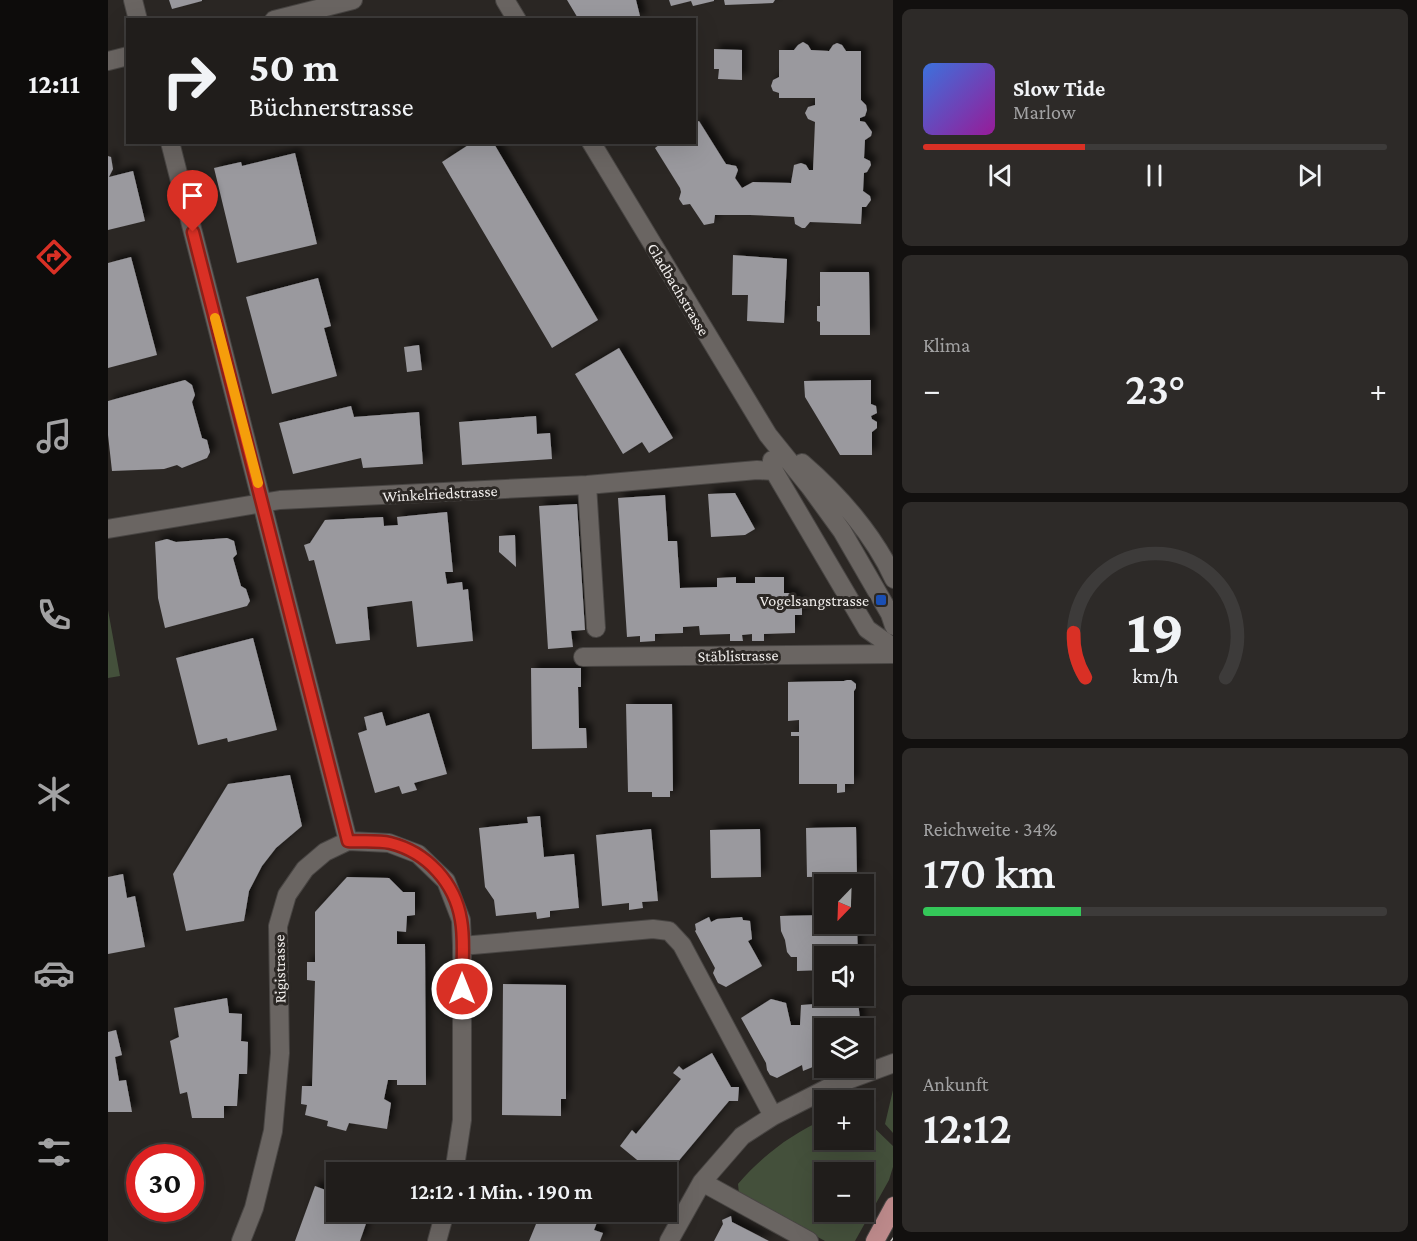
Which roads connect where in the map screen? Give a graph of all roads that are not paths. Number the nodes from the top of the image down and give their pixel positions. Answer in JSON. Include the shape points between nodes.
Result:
{"nodes":[{"id":1,"x":132,"y":0,"type":"edge"},
{"id":2,"x":353,"y":0,"type":"edge"},
{"id":3,"x":505,"y":0,"type":"edge"},
{"id":4,"x":137,"y":18,"type":"edge"},
{"id":5,"x":282,"y":18,"type":"edge"},
{"id":6,"x":516,"y":18,"type":"edge"},
{"id":7,"x":126,"y":56,"type":"edge"},
{"id":8,"x":108,"y":61,"type":"edge"},
{"id":9,"x":171,"y":144,"type":"edge"},
{"id":10,"x":592,"y":144,"type":"edge"},
{"id":11,"x":768,"y":435,"type":"junction"},
{"id":12,"x":774,"y":471,"type":"junction"},
{"id":13,"x":587,"y":485,"type":"junction"},
{"id":14,"x":263,"y":502,"type":"junction"},
{"id":15,"x":108,"y":529,"type":"edge"},
{"id":16,"x":893,"y":577,"type":"edge"},
{"id":17,"x":893,"y":624,"type":"edge"},
{"id":18,"x":596,"y":628,"type":"dead end"},
{"id":19,"x":893,"y":647,"type":"edge"},
{"id":20,"x":893,"y":654,"type":"edge"},
{"id":21,"x":583,"y":657,"type":"dead end"},
{"id":22,"x":348,"y":841,"type":"junction"},
{"id":23,"x":462,"y":946,"type":"junction"},
{"id":24,"x":893,"y":1063,"type":"edge"},
{"id":25,"x":773,"y":1116,"type":"junction"},
{"id":26,"x":456,"y":1162,"type":"edge"},
{"id":27,"x":702,"y":1182,"type":"junction"},
{"id":28,"x":893,"y":1208,"type":"edge"},
{"id":29,"x":442,"y":1222,"type":"edge"},
{"id":30,"x":241,"y":1241,"type":"edge"},
{"id":31,"x":436,"y":1241,"type":"edge"},
{"id":32,"x":669,"y":1241,"type":"edge"},
{"id":33,"x":809,"y":1241,"type":"edge"},
{"id":34,"x":875,"y":1241,"type":"edge"}],
"edges":[{"from":1,"to":4,"type":"street"},
{"from":2,"to":5,"type":"street"},
{"from":3,"to":6,"type":"street"},
{"from":7,"to":8,"type":"street"},
{"from":9,"to":14,"type":"street"},
{"from":10,"to":11,"type":"street","name":"Gladbachstrasse"},
{"from":11,"to":12,"type":"street","name":"Gladbachstrasse"},
{"from":11,"to":16,"type":"street","name":"Gladbachstrasse","via":[[822,480],[866,532]]},
{"from":11,"to":17,"type":"street","name":"Gladbachstrasse","via":[[842,531]]},
{"from":12,"to":13,"type":"street","name":"Winkelriedstrasse"},
{"from":12,"to":19,"type":"street","name":"Gladbachstrasse","via":[[867,629]]},
{"from":13,"to":14,"type":"street","name":"Winkelriedstrasse"},
{"from":13,"to":18,"type":"street"},
{"from":14,"to":15,"type":"street","name":"Winkelriedstrasse"},
{"from":14,"to":22,"type":"street"},
{"from":20,"to":21,"type":"street","name":"Stäblistrasse"},
{"from":22,"to":23,"type":"street","via":[[389,843],[418,854],[436,869],[454,897],[461,920]]},
{"from":22,"to":30,"type":"street","name":"Rigistrasse","via":[[325,852],[305,869],[287,895],[278,926],[280,1053],[273,1131],[254,1208]]},
{"from":23,"to":25,"type":"street","via":[[653,928],[669,931],[682,945]]},
{"from":23,"to":26,"type":"street","via":[[462,1120]]},
{"from":24,"to":25,"type":"street","via":[[834,1085]]},
{"from":25,"to":27,"type":"street","via":[[742,1136]]},
{"from":27,"to":32,"type":"street"},
{"from":27,"to":33,"type":"street"},
{"from":28,"to":34,"type":"main road"},
{"from":29,"to":31,"type":"street"}]}
